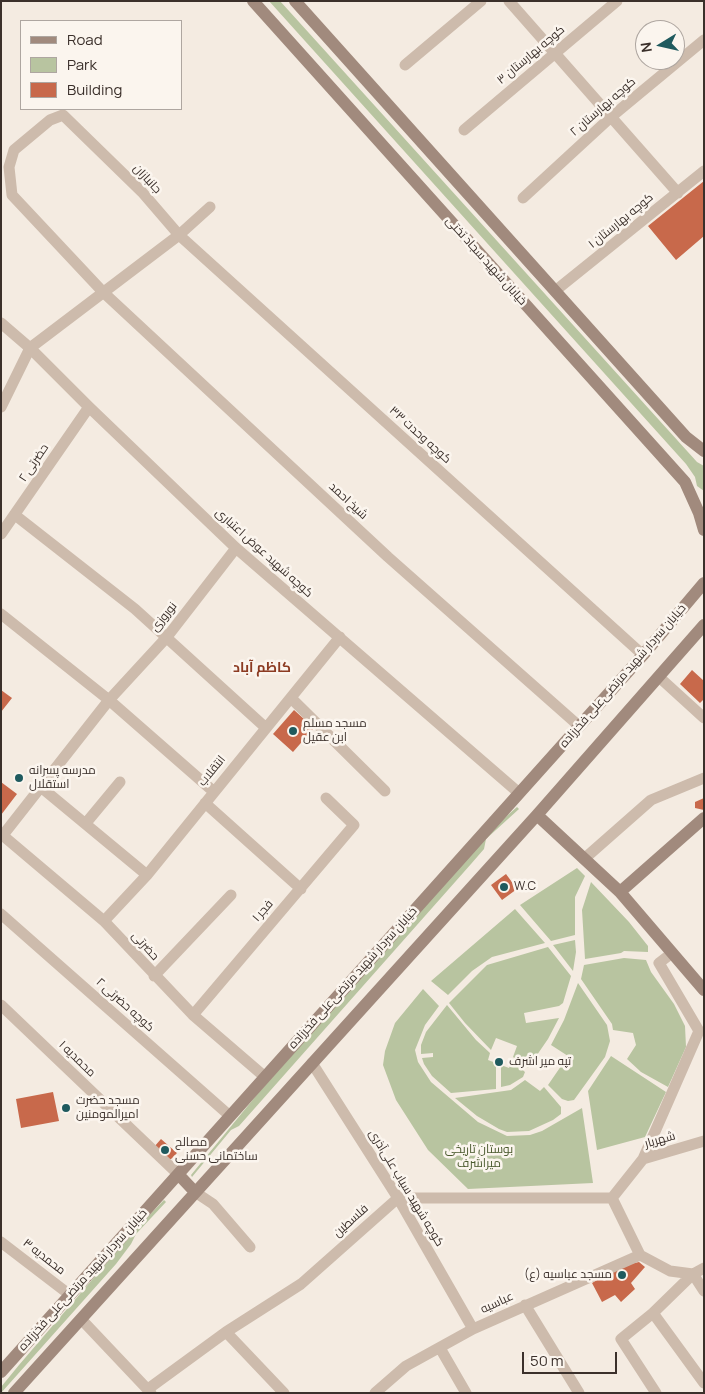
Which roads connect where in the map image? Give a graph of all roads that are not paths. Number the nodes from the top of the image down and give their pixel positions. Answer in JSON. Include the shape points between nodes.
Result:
{"nodes":[{"id":1,"x":253,"y":1,"type":"edge"},
{"id":2,"x":295,"y":1,"type":"edge"},
{"id":3,"x":481,"y":1,"type":"edge"},
{"id":4,"x":509,"y":1,"type":"edge"},
{"id":5,"x":617,"y":1,"type":"edge"},
{"id":6,"x":704,"y":40,"type":"edge"},
{"id":7,"x":555,"y":53,"type":"junction"},
{"id":8,"x":405,"y":65,"type":"dead end"},
{"id":9,"x":611,"y":118,"type":"junction"},
{"id":10,"x":464,"y":130,"type":"dead end"},
{"id":11,"x":704,"y":172,"type":"edge"},
{"id":12,"x":678,"y":193,"type":"junction"},
{"id":13,"x":523,"y":198,"type":"dead end"},
{"id":14,"x":210,"y":207,"type":"dead end"},
{"id":15,"x":179,"y":235,"type":"junction"},
{"id":16,"x":556,"y":291,"type":"junction"},
{"id":17,"x":103,"y":292,"type":"junction"},
{"id":18,"x":1,"y":323,"type":"edge"},
{"id":19,"x":30,"y":348,"type":"junction"},
{"id":20,"x":1,"y":407,"type":"edge"},
{"id":21,"x":89,"y":408,"type":"junction"},
{"id":22,"x":704,"y":452,"type":"edge"},
{"id":23,"x":685,"y":482,"type":"junction"},
{"id":24,"x":704,"y":499,"type":"edge"},
{"id":25,"x":15,"y":515,"type":"junction"},
{"id":26,"x":704,"y":530,"type":"edge"},
{"id":27,"x":1,"y":534,"type":"edge"},
{"id":28,"x":236,"y":548,"type":"junction"},
{"id":29,"x":704,"y":583,"type":"edge"},
{"id":30,"x":1,"y":614,"type":"edge"},
{"id":31,"x":704,"y":625,"type":"edge"},
{"id":32,"x":167,"y":637,"type":"junction"},
{"id":33,"x":340,"y":637,"type":"junction"},
{"id":34,"x":643,"y":654,"type":"junction"},
{"id":35,"x":659,"y":676,"type":"junction"},
{"id":36,"x":290,"y":698,"type":"junction"},
{"id":37,"x":109,"y":700,"type":"junction"},
{"id":38,"x":704,"y":718,"type":"edge"},
{"id":39,"x":579,"y":726,"type":"junction"},
{"id":40,"x":266,"y":728,"type":"junction"},
{"id":41,"x":704,"y":778,"type":"edge"},
{"id":42,"x":120,"y":782,"type":"dead end"},
{"id":43,"x":42,"y":788,"type":"junction"},
{"id":44,"x":213,"y":791,"type":"junction"},
{"id":45,"x":385,"y":791,"type":"dead end"},
{"id":46,"x":519,"y":793,"type":"junction"},
{"id":47,"x":326,"y":798,"type":"dead end"},
{"id":48,"x":205,"y":803,"type":"junction"},
{"id":49,"x":537,"y":816,"type":"junction"},
{"id":50,"x":704,"y":818,"type":"edge"},
{"id":51,"x":86,"y":823,"type":"junction"},
{"id":52,"x":2,"y":835,"type":"edge"},
{"id":53,"x":584,"y":859,"type":"junction"},
{"id":54,"x":147,"y":875,"type":"junction"},
{"id":55,"x":301,"y":889,"type":"junction"},
{"id":56,"x":620,"y":892,"type":"junction"},
{"id":57,"x":231,"y":895,"type":"dead end"},
{"id":58,"x":1,"y":914,"type":"edge"},
{"id":59,"x":104,"y":921,"type":"junction"},
{"id":60,"x":672,"y":952,"type":"junction"},
{"id":61,"x":154,"y":976,"type":"junction"},
{"id":62,"x":704,"y":990,"type":"edge"},
{"id":63,"x":1,"y":1005,"type":"edge"},
{"id":64,"x":193,"y":1015,"type":"junction"},
{"id":65,"x":312,"y":1063,"type":"junction"},
{"id":66,"x":265,"y":1077,"type":"junction"},
{"id":67,"x":230,"y":1116,"type":"junction"},
{"id":68,"x":704,"y":1141,"type":"edge"},
{"id":69,"x":643,"y":1159,"type":"junction"},
{"id":70,"x":178,"y":1174,"type":"junction"},
{"id":71,"x":195,"y":1192,"type":"junction"},
{"id":72,"x":398,"y":1198,"type":"junction"},
{"id":73,"x":612,"y":1198,"type":"junction"},
{"id":74,"x":1,"y":1242,"type":"edge"},
{"id":75,"x":250,"y":1247,"type":"dead end"},
{"id":76,"x":640,"y":1254,"type":"junction"},
{"id":77,"x":704,"y":1268,"type":"edge"},
{"id":78,"x":693,"y":1274,"type":"junction"},
{"id":79,"x":704,"y":1291,"type":"edge"},
{"id":80,"x":70,"y":1295,"type":"junction"},
{"id":81,"x":525,"y":1305,"type":"junction"},
{"id":82,"x":653,"y":1313,"type":"junction"},
{"id":83,"x":80,"y":1319,"type":"junction"},
{"id":84,"x":473,"y":1328,"type":"junction"},
{"id":85,"x":226,"y":1332,"type":"junction"},
{"id":86,"x":440,"y":1348,"type":"junction"},
{"id":87,"x":1,"y":1372,"type":"edge"},
{"id":88,"x":704,"y":1383,"type":"edge"},
{"id":89,"x":150,"y":1391,"type":"edge"},
{"id":90,"x":14,"y":1393,"type":"edge"},
{"id":91,"x":284,"y":1393,"type":"edge"},
{"id":92,"x":375,"y":1393,"type":"edge"},
{"id":93,"x":466,"y":1393,"type":"edge"},
{"id":94,"x":579,"y":1393,"type":"edge"},
{"id":95,"x":656,"y":1393,"type":"edge"}],
"edges":[{"from":1,"to":23,"type":"main road","name":"خیابان شهید سجاد تختی"},
{"from":2,"to":16,"type":"main road"},
{"from":3,"to":8,"type":"street"},
{"from":4,"to":7,"type":"street"},
{"from":5,"to":7,"type":"street","name":"کوچه بهارستان ۳"},
{"from":6,"to":9,"type":"street","name":"کوچه بهارستان ۲"},
{"from":7,"to":9,"type":"street"},
{"from":7,"to":10,"type":"street","name":"کوچه بهارستان ۳"},
{"from":9,"to":12,"type":"street"},
{"from":9,"to":13,"type":"street","name":"کوچه بهارستان ۲"},
{"from":11,"to":12,"type":"street","name":"کوچه بهارستان ۱"},
{"from":12,"to":16,"type":"street","name":"کوچه بهارستان ۱"},
{"from":14,"to":15,"type":"street"},
{"from":15,"to":17,"type":"street"},
{"from":15,"to":17,"type":"street","name":"جانبازان","via":[[142,192],[63,115],[50,120],[14,150],[9,167],[12,194]]},
{"from":15,"to":34,"type":"street","name":"کوچه وحدت ۳۳"},
{"from":16,"to":22,"type":"main road","via":[[686,437]]},
{"from":17,"to":19,"type":"street"},
{"from":17,"to":39,"type":"street","name":"شیخ احمد","via":[[388,557]]},
{"from":18,"to":19,"type":"street","name":"کوچه شهید عوض اعتباری"},
{"from":19,"to":20,"type":"street"},
{"from":19,"to":21,"type":"street","name":"کوچه شهید عوض اعتباری"},
{"from":21,"to":25,"type":"street","name":"حضرتی ۲"},
{"from":21,"to":28,"type":"street","name":"کوچه شهید عوض اعتباری"},
{"from":23,"to":24,"type":"main road"},
{"from":23,"to":26,"type":"main road","name":"خیابان شهید سجاد تختی"},
{"from":25,"to":27,"type":"street","name":"حضرتی ۲"},
{"from":25,"to":32,"type":"street"},
{"from":28,"to":32,"type":"street","name":"نوروزی"},
{"from":28,"to":33,"type":"street","name":"کوچه شهید عوض اعتباری"},
{"from":29,"to":34,"type":"main road","name":"خیابان سردار شهید مرتضی‌علی فخرزاده"},
{"from":30,"to":37,"type":"street"},
{"from":31,"to":35,"type":"main road","name":"خیابان سردار شهید مرتضی‌علی فخرزاده"},
{"from":32,"to":37,"type":"street","name":"نوروزی"},
{"from":32,"to":40,"type":"street"},
{"from":33,"to":36,"type":"street","name":"انتقلاب"},
{"from":33,"to":46,"type":"street","name":"کوچه شهید عوض اعتباری"},
{"from":34,"to":39,"type":"main road","name":"خیابان سردار شهید مرتضی‌علی فخرزاده"},
{"from":35,"to":38,"type":"street"},
{"from":35,"to":49,"type":"main road","name":"خیابان سردار شهید مرتضی‌علی فخرزاده"},
{"from":36,"to":40,"type":"street","name":"انتقلاب"},
{"from":36,"to":45,"type":"street"},
{"from":37,"to":43,"type":"street","name":"نوروزی"},
{"from":37,"to":44,"type":"street"},
{"from":39,"to":46,"type":"main road","name":"خیابان سردار شهید مرتضی‌علی فخرزاده"},
{"from":40,"to":44,"type":"street","name":"انتقلاب"},
{"from":41,"to":53,"type":"street","via":[[651,800]]},
{"from":42,"to":51,"type":"street"},
{"from":43,"to":51,"type":"street"},
{"from":43,"to":52,"type":"street","name":"نوروزی"},
{"from":44,"to":48,"type":"street","name":"انتقلاب"},
{"from":46,"to":66,"type":"main road","name":"خیابان سردار شهید مرتضی‌علی فخرزاده"},
{"from":47,"to":55,"type":"street","name":"فجر ۱","via":[[354,825]]},
{"from":48,"to":54,"type":"street","name":"انتقلاب"},
{"from":48,"to":55,"type":"street"},
{"from":49,"to":53,"type":"main road"},
{"from":49,"to":65,"type":"main road","name":"خیابان سردار شهید مرتضی‌علی فخرزاده"},
{"from":50,"to":56,"type":"main road"},
{"from":51,"to":54,"type":"street"},
{"from":52,"to":59,"type":"street","name":"حضرتی"},
{"from":53,"to":56,"type":"main road"},
{"from":54,"to":59,"type":"street","name":"انتقلاب"},
{"from":55,"to":64,"type":"street","name":"فجر ۱"},
{"from":56,"to":60,"type":"main road"},
{"from":57,"to":61,"type":"street"},
{"from":58,"to":67,"type":"street","name":"کوچه حضرتی ۲"},
{"from":59,"to":61,"type":"street","name":"حضرتی"},
{"from":60,"to":62,"type":"main road"},
{"from":60,"to":69,"type":"street","via":[[659,963],[699,1031]]},
{"from":61,"to":64,"type":"street","name":"حضرتی"},
{"from":63,"to":70,"type":"street","name":"محمدیه ۱"},
{"from":64,"to":66,"type":"street","name":"حضرتی"},
{"from":65,"to":71,"type":"main road","name":"خیابان سردار شهید مرتضی‌علی فخرزاده"},
{"from":65,"to":72,"type":"street","name":"کوچه شهید سیاب علی‌آذری"},
{"from":66,"to":67,"type":"main road","name":"خیابان سردار شهید مرتضی‌علی فخرزاده"},
{"from":67,"to":70,"type":"main road","name":"خیابان سردار شهید مرتضی‌علی فخرزاده"},
{"from":68,"to":69,"type":"street","name":"شهریار"},
{"from":69,"to":73,"type":"street","name":"شهریار"},
{"from":70,"to":71,"type":"main road"},
{"from":70,"to":80,"type":"main road","name":"خیابان سردار شهید مرتضی‌علی فخرزاده"},
{"from":71,"to":75,"type":"street","via":[[213,1204]]},
{"from":71,"to":83,"type":"main road","name":"خیابان سردار شهید مرتضی‌علی فخرزاده"},
{"from":72,"to":73,"type":"street"},
{"from":72,"to":84,"type":"street","name":"کوچه شهید سیاب علی‌آذری"},
{"from":72,"to":85,"type":"street","name":"فلسطین","via":[[302,1284]]},
{"from":73,"to":76,"type":"street"},
{"from":74,"to":80,"type":"street","name":"محمدیه ۳"},
{"from":76,"to":78,"type":"street","via":[[670,1270]]},
{"from":76,"to":81,"type":"street","name":"عباسیه"},
{"from":77,"to":78,"type":"street"},
{"from":78,"to":79,"type":"street"},
{"from":78,"to":82,"type":"street"},
{"from":80,"to":87,"type":"main road","name":"خیابان سردار شهید مرتضی‌علی فخرزاده"},
{"from":81,"to":84,"type":"street","name":"عباسیه"},
{"from":81,"to":94,"type":"street"},
{"from":82,"to":88,"type":"street"},
{"from":82,"to":95,"type":"street","via":[[621,1339]]},
{"from":83,"to":89,"type":"street"},
{"from":83,"to":90,"type":"main road","name":"خیابان سردار شهید مرتضی‌علی فخرزاده"},
{"from":84,"to":86,"type":"street","name":"عباسیه"},
{"from":85,"to":89,"type":"street","name":"فلسطین"},
{"from":85,"to":91,"type":"street"},
{"from":86,"to":92,"type":"street","name":"عباسیه","via":[[406,1366]]},
{"from":86,"to":93,"type":"street"}]}
